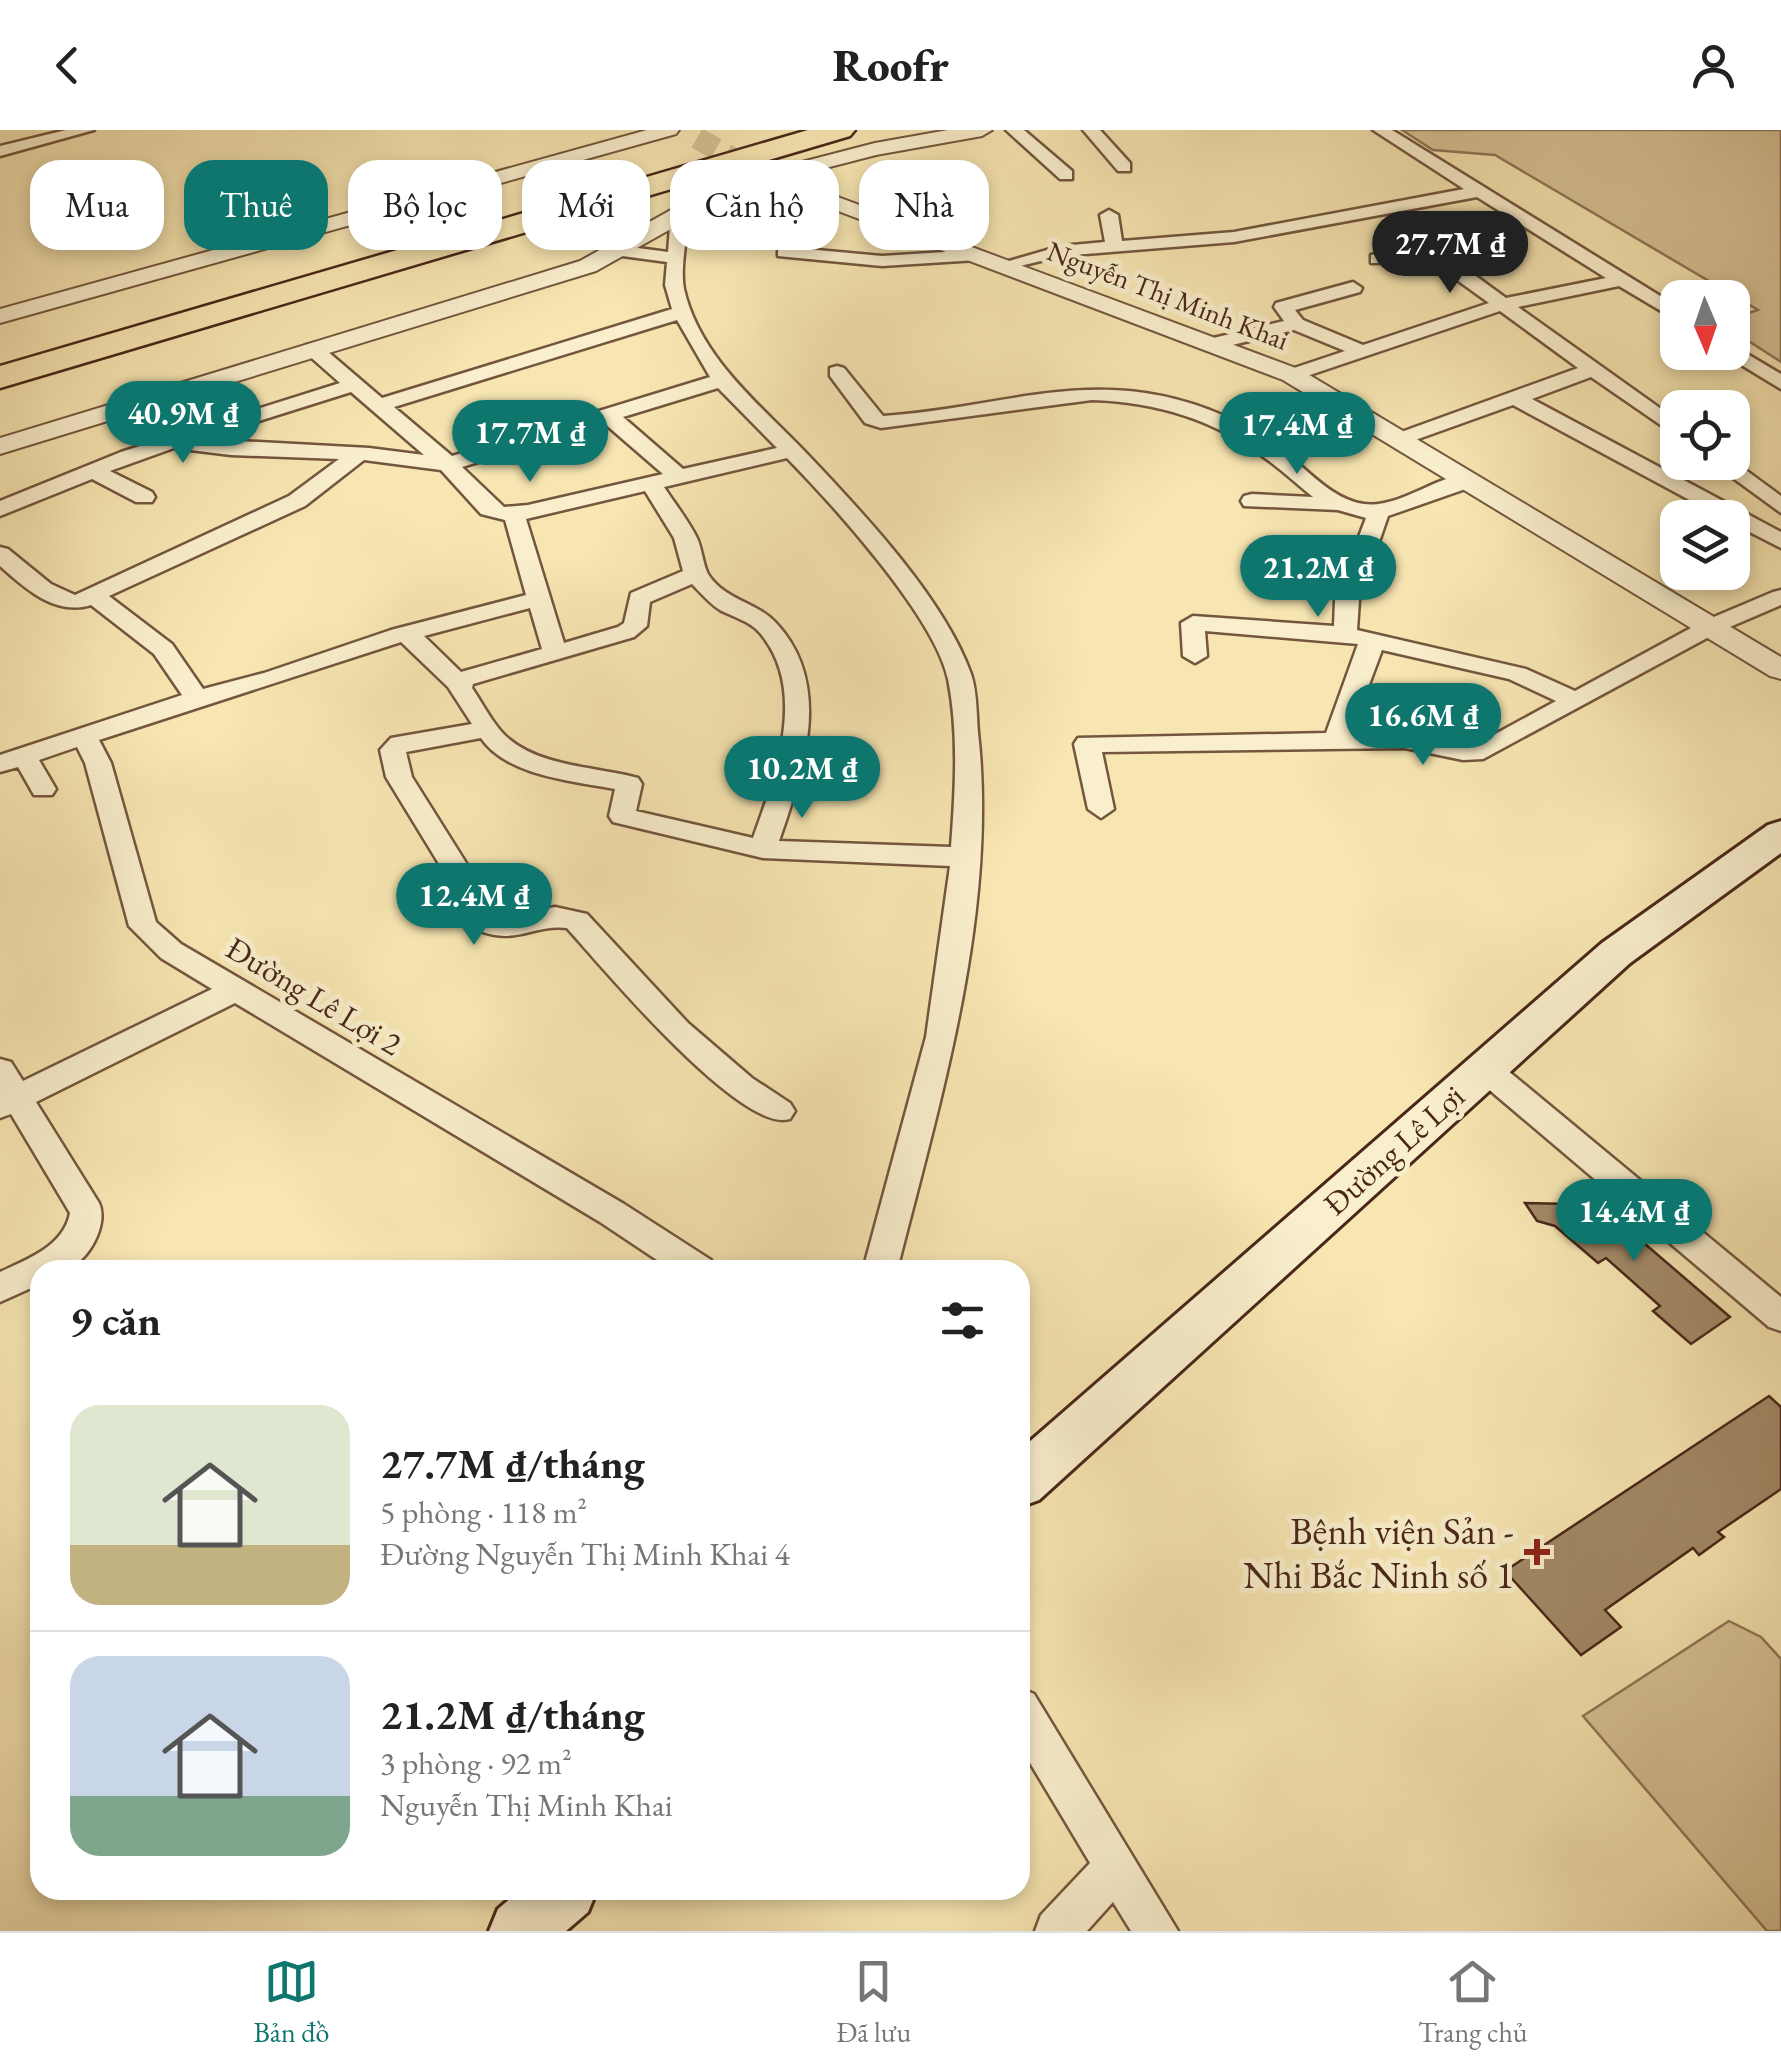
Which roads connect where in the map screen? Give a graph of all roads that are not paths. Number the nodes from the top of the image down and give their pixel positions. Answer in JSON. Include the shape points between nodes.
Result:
{"nodes":[{"id":1,"x":86,"y":130,"type":"edge"},
{"id":2,"x":669,"y":130,"type":"edge"},
{"id":3,"x":746,"y":130,"type":"edge"},
{"id":4,"x":840,"y":130,"type":"edge"},
{"id":5,"x":982,"y":130,"type":"edge"},
{"id":6,"x":1014,"y":130,"type":"edge"},
{"id":7,"x":1092,"y":130,"type":"edge"},
{"id":8,"x":1381,"y":130,"type":"edge"},
{"id":9,"x":0,"y":151,"type":"edge"},
{"id":10,"x":832,"y":160,"type":"edge"},
{"id":11,"x":1124,"y":167,"type":"dead end"},
{"id":12,"x":1066,"y":175,"type":"dead end"},
{"id":13,"x":1477,"y":192,"type":"junction"},
{"id":14,"x":839,"y":203,"type":"edge"},
{"id":15,"x":1109,"y":215,"type":"dead end"},
{"id":16,"x":1114,"y":246,"type":"junction"},
{"id":17,"x":616,"y":250,"type":"joint"},
{"id":18,"x":675,"y":250,"type":"edge"},
{"id":19,"x":784,"y":252,"type":"dead end"},
{"id":20,"x":977,"y":254,"type":"junction"},
{"id":21,"x":674,"y":258,"type":"junction"},
{"id":22,"x":1376,"y":259,"type":"dead end"},
{"id":23,"x":1004,"y":265,"type":"junction"},
{"id":24,"x":1624,"y":280,"type":"junction"},
{"id":25,"x":1353,"y":288,"type":"dead end"},
{"id":26,"x":1504,"y":304,"type":"junction"},
{"id":27,"x":1660,"y":304,"type":"edge"},
{"id":28,"x":682,"y":312,"type":"junction"},
{"id":29,"x":0,"y":316,"type":"edge"},
{"id":30,"x":1296,"y":324,"type":"junction"},
{"id":31,"x":0,"y":341,"type":"edge"},
{"id":32,"x":1212,"y":344,"type":"junction"},
{"id":33,"x":313,"y":348,"type":"junction"},
{"id":34,"x":1362,"y":351,"type":"junction"},
{"id":35,"x":1750,"y":362,"type":"edge"},
{"id":36,"x":1592,"y":370,"type":"junction"},
{"id":37,"x":837,"y":372,"type":"dead end"},
{"id":38,"x":1292,"y":375,"type":"junction"},
{"id":39,"x":0,"y":378,"type":"edge"},
{"id":40,"x":722,"y":380,"type":"junction"},
{"id":41,"x":1781,"y":382,"type":"edge"},
{"id":42,"x":353,"y":385,"type":"junction"},
{"id":43,"x":1517,"y":399,"type":"junction"},
{"id":44,"x":380,"y":405,"type":"junction"},
{"id":45,"x":608,"y":415,"type":"junction"},
{"id":46,"x":1660,"y":418,"type":"edge"},
{"id":47,"x":1400,"y":439,"type":"junction"},
{"id":48,"x":173,"y":442,"type":"junction"},
{"id":49,"x":0,"y":446,"type":"edge"},
{"id":50,"x":790,"y":451,"type":"junction"},
{"id":51,"x":359,"y":454,"type":"junction"},
{"id":52,"x":448,"y":464,"type":"junction"},
{"id":53,"x":93,"y":470,"type":"junction"},
{"id":54,"x":677,"y":475,"type":"junction"},
{"id":55,"x":1746,"y":480,"type":"edge"},
{"id":56,"x":1466,"y":481,"type":"junction"},
{"id":57,"x":650,"y":482,"type":"junction"},
{"id":58,"x":144,"y":496,"type":"dead end"},
{"id":59,"x":1252,"y":501,"type":"dead end"},
{"id":60,"x":1340,"y":504,"type":"junction"},
{"id":61,"x":1781,"y":506,"type":"edge"},
{"id":62,"x":0,"y":509,"type":"edge"},
{"id":63,"x":1379,"y":512,"type":"junction"},
{"id":64,"x":514,"y":515,"type":"junction"},
{"id":65,"x":1781,"y":541,"type":"edge"},
{"id":66,"x":0,"y":554,"type":"edge"},
{"id":67,"x":695,"y":574,"type":"junction"},
{"id":68,"x":93,"y":595,"type":"junction"},
{"id":69,"x":1781,"y":597,"type":"edge"},
{"id":70,"x":536,"y":599,"type":"junction"},
{"id":71,"x":1710,"y":627,"type":"junction"},
{"id":72,"x":1345,"y":634,"type":"junction"},
{"id":73,"x":399,"y":635,"type":"junction"},
{"id":74,"x":1372,"y":640,"type":"junction"},
{"id":75,"x":555,"y":652,"type":"junction"},
{"id":76,"x":1194,"y":656,"type":"dead end"},
{"id":77,"x":1781,"y":670,"type":"edge"},
{"id":78,"x":459,"y":684,"type":"junction"},
{"id":79,"x":196,"y":698,"type":"junction"},
{"id":80,"x":1578,"y":700,"type":"junction"},
{"id":81,"x":490,"y":728,"type":"junction"},
{"id":82,"x":84,"y":736,"type":"junction"},
{"id":83,"x":1336,"y":740,"type":"junction"},
{"id":84,"x":12,"y":760,"type":"edge"},
{"id":85,"x":43,"y":789,"type":"dead end"},
{"id":86,"x":1101,"y":808,"type":"dead end"},
{"id":87,"x":1779,"y":838,"type":"edge"},
{"id":88,"x":763,"y":849,"type":"junction"},
{"id":89,"x":963,"y":858,"type":"junction"},
{"id":90,"x":236,"y":990,"type":"junction"},
{"id":91,"x":1484,"y":1068,"type":"junction"},
{"id":92,"x":6,"y":1091,"type":"edge"},
{"id":93,"x":780,"y":1111,"type":"dead end"},
{"id":94,"x":49,"y":1260,"type":"edge"},
{"id":95,"x":683,"y":1260,"type":"edge"},
{"id":96,"x":883,"y":1260,"type":"edge"},
{"id":97,"x":30,"y":1271,"type":"edge"},
{"id":98,"x":0,"y":1288,"type":"edge"},
{"id":99,"x":1773,"y":1298,"type":"edge"},
{"id":100,"x":1030,"y":1474,"type":"edge"},
{"id":101,"x":1030,"y":1724,"type":"edge"},
{"id":102,"x":1117,"y":1866,"type":"junction"},
{"id":103,"x":555,"y":1900,"type":"edge"},
{"id":104,"x":520,"y":1931,"type":"edge"},
{"id":105,"x":1057,"y":1931,"type":"edge"},
{"id":106,"x":1156,"y":1931,"type":"edge"}],
"edges":[{"from":1,"to":9,"type":"street"},
{"from":2,"to":29,"type":"street"},
{"from":3,"to":31,"type":"highway"},
{"from":4,"to":39,"type":"highway"},
{"from":5,"to":10,"type":"street"},
{"from":6,"to":12,"type":"street"},
{"from":7,"to":11,"type":"street"},
{"from":8,"to":13,"type":"street"},
{"from":13,"to":16,"type":"street","via":[[1207,241]]},
{"from":13,"to":24,"type":"street"},
{"from":14,"to":20,"type":"street","name":"Nguyễn Thị Minh Khai"},
{"from":15,"to":16,"type":"street"},
{"from":16,"to":23,"type":"street"},
{"from":17,"to":21,"type":"street"},
{"from":17,"to":33,"type":"street","via":[[552,277]]},
{"from":18,"to":21,"type":"street"},
{"from":19,"to":20,"type":"street","via":[[882,261]]},
{"from":20,"to":23,"type":"street","name":"Nguyễn Thị Minh Khai"},
{"from":21,"to":28,"type":"street"},
{"from":22,"to":26,"type":"street","via":[[1437,257]]},
{"from":23,"to":32,"type":"street","name":"Nguyễn Thị Minh Khai"},
{"from":24,"to":26,"type":"street"},
{"from":24,"to":27,"type":"street"},
{"from":25,"to":30,"type":"street","via":[[1288,303],[1282,307]]},
{"from":26,"to":34,"type":"street"},
{"from":26,"to":36,"type":"street"},
{"from":28,"to":40,"type":"street"},
{"from":28,"to":44,"type":"street"},
{"from":30,"to":32,"type":"street"},
{"from":30,"to":34,"type":"street"},
{"from":32,"to":38,"type":"street","name":"Nguyễn Thị Minh Khai"},
{"from":33,"to":42,"type":"street"},
{"from":33,"to":49,"type":"street"},
{"from":34,"to":38,"type":"street"},
{"from":35,"to":41,"type":"street"},
{"from":36,"to":43,"type":"street"},
{"from":36,"to":46,"type":"street"},
{"from":37,"to":60,"type":"street","via":[[881,422],[1080,394],[1190,409],[1268,450]]},
{"from":38,"to":47,"type":"street","name":"Nguyễn Thị Minh Khai"},
{"from":40,"to":45,"type":"street"},
{"from":40,"to":50,"type":"street"},
{"from":42,"to":44,"type":"street"},
{"from":42,"to":48,"type":"street"},
{"from":43,"to":47,"type":"street"},
{"from":43,"to":65,"type":"street"},
{"from":44,"to":52,"type":"street"},
{"from":45,"to":52,"type":"street"},
{"from":45,"to":54,"type":"street"},
{"from":47,"to":56,"type":"street","name":"Nguyễn Thị Minh Khai"},
{"from":48,"to":51,"type":"street"},
{"from":48,"to":53,"type":"street"},
{"from":50,"to":54,"type":"street"},
{"from":50,"to":89,"type":"street","via":[[905,581],[939,629],[960,678],[969,777]]},
{"from":51,"to":52,"type":"street"},
{"from":51,"to":68,"type":"street","via":[[297,501]]},
{"from":52,"to":64,"type":"street","via":[[489,509]]},
{"from":53,"to":58,"type":"street"},
{"from":53,"to":62,"type":"street"},
{"from":54,"to":57,"type":"street"},
{"from":55,"to":61,"type":"street"},
{"from":56,"to":63,"type":"street"},
{"from":56,"to":71,"type":"street","name":"Nguyễn Thị Minh Khai"},
{"from":57,"to":64,"type":"street"},
{"from":57,"to":67,"type":"street","via":[[684,538]]},
{"from":59,"to":60,"type":"street"},
{"from":60,"to":63,"type":"street"},
{"from":63,"to":72,"type":"street","via":[[1346,600]]},
{"from":64,"to":70,"type":"street"},
{"from":66,"to":68,"type":"street","via":[[68,602]]},
{"from":67,"to":75,"type":"street","via":[[640,598],[635,626],[626,632]]},
{"from":67,"to":88,"type":"street","via":[[725,602],[768,626],[800,708],[797,748]]},
{"from":68,"to":79,"type":"street","via":[[163,649]]},
{"from":69,"to":71,"type":"street"},
{"from":70,"to":73,"type":"street"},
{"from":70,"to":75,"type":"street"},
{"from":71,"to":77,"type":"street","name":"Nguyễn Thị Minh Khai"},
{"from":71,"to":80,"type":"street"},
{"from":72,"to":74,"type":"street"},
{"from":72,"to":76,"type":"street","via":[[1193,623]]},
{"from":73,"to":78,"type":"street","via":[[412,637]]},
{"from":73,"to":79,"type":"street"},
{"from":74,"to":80,"type":"street","via":[[1517,674]]},
{"from":74,"to":83,"type":"street"},
{"from":75,"to":78,"type":"street"},
{"from":78,"to":81,"type":"street"},
{"from":79,"to":82,"type":"street"},
{"from":80,"to":83,"type":"street","via":[[1501,744],[1466,754],[1427,741]]},
{"from":81,"to":88,"type":"street","via":[[498,744],[531,762],[629,784],[622,816]]},
{"from":81,"to":93,"type":"street","via":[[393,750],[400,777],[490,924],[503,928],[560,915],[577,921],[677,1031]]},
{"from":82,"to":84,"type":"street"},
{"from":82,"to":90,"type":"street","name":"Đường Lê Lợi 2","via":[[98,763],[143,926]]},
{"from":83,"to":86,"type":"street","via":[[1087,744]]},
{"from":84,"to":85,"type":"street"},
{"from":87,"to":91,"type":"main road","name":"Đường Lê Lợi","via":[[1616,953]]},
{"from":88,"to":89,"type":"street"},
{"from":89,"to":96,"type":"street","via":[[941,1037]]},
{"from":90,"to":92,"type":"street"},
{"from":90,"to":95,"type":"street","name":"Đường Lê Lợi 2"},
{"from":91,"to":99,"type":"street"},
{"from":91,"to":100,"type":"main road","name":"Đường Lê Lợi"},
{"from":92,"to":94,"type":"street","via":[[86,1212],[76,1245]]},
{"from":97,"to":98,"type":"street"},
{"from":101,"to":102,"type":"street"},
{"from":102,"to":105,"type":"street"},
{"from":102,"to":106,"type":"street"},
{"from":103,"to":104,"type":"main road"}]}
